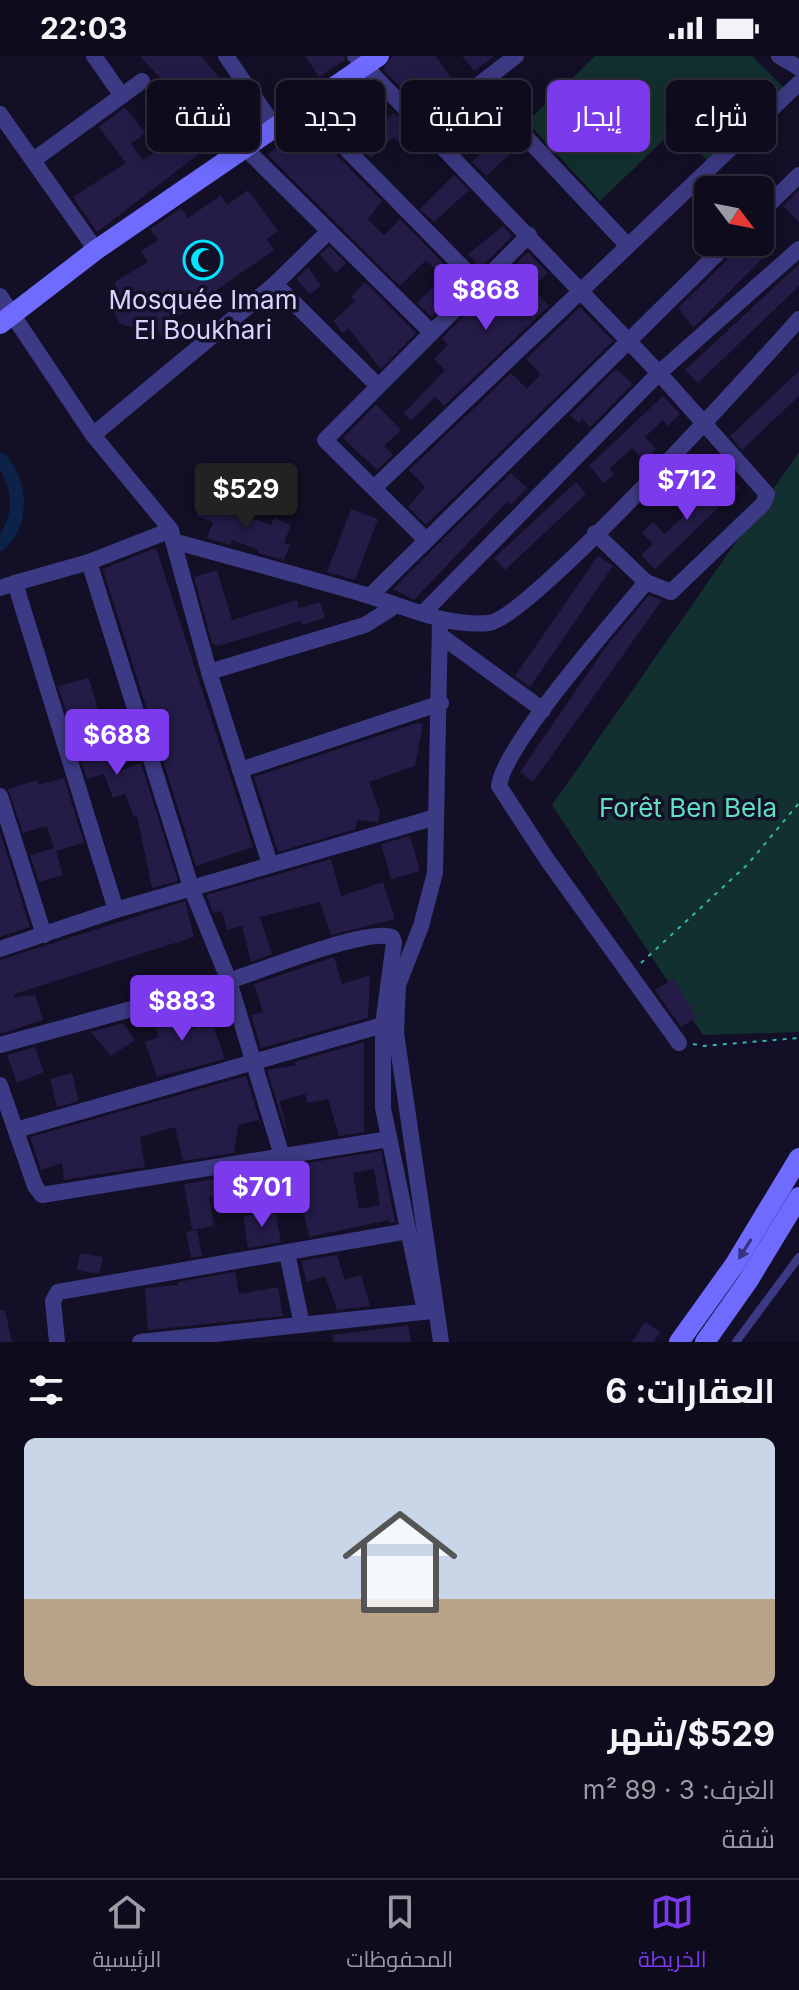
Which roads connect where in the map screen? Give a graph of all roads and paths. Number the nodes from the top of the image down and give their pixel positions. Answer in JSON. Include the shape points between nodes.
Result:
{"nodes":[{"id":1,"x":95,"y":56,"type":"edge"},
{"id":2,"x":226,"y":56,"type":"edge"},
{"id":3,"x":516,"y":56,"type":"edge"},
{"id":4,"x":779,"y":56,"type":"edge"},
{"id":5,"x":366,"y":60,"type":"edge"},
{"id":6,"x":799,"y":68,"type":"edge"},
{"id":7,"x":340,"y":80,"type":"edge"},
{"id":8,"x":486,"y":80,"type":"edge"},
{"id":9,"x":142,"y":81,"type":"dead end"},
{"id":10,"x":799,"y":83,"type":"edge"},
{"id":11,"x":122,"y":96,"type":"junction"},
{"id":12,"x":401,"y":99,"type":"edge"},
{"id":13,"x":0,"y":114,"type":"edge"},
{"id":14,"x":275,"y":127,"type":"joint"},
{"id":15,"x":260,"y":136,"type":"edge"},
{"id":16,"x":531,"y":143,"type":"edge"},
{"id":17,"x":235,"y":152,"type":"edge"},
{"id":18,"x":249,"y":152,"type":"edge"},
{"id":19,"x":349,"y":152,"type":"edge"},
{"id":20,"x":450,"y":152,"type":"edge"},
{"id":21,"x":35,"y":159,"type":"junction"},
{"id":22,"x":799,"y":175,"type":"edge"},
{"id":23,"x":774,"y":199,"type":"edge"},
{"id":24,"x":329,"y":231,"type":"junction"},
{"id":25,"x":529,"y":235,"type":"junction"},
{"id":26,"x":627,"y":245,"type":"junction"},
{"id":27,"x":799,"y":249,"type":"edge"},
{"id":28,"x":96,"y":250,"type":"junction"},
{"id":29,"x":715,"y":256,"type":"edge"},
{"id":30,"x":275,"y":284,"type":"junction"},
{"id":31,"x":479,"y":284,"type":"junction"},
{"id":32,"x":579,"y":290,"type":"junction"},
{"id":33,"x":4,"y":311,"type":"edge"},
{"id":34,"x":799,"y":319,"type":"edge"},
{"id":35,"x":431,"y":332,"type":"junction"},
{"id":36,"x":627,"y":341,"type":"junction"},
{"id":37,"x":659,"y":373,"type":"junction"},
{"id":38,"x":378,"y":386,"type":"junction"},
{"id":39,"x":707,"y":424,"type":"junction"},
{"id":40,"x":93,"y":435,"type":"junction"},
{"id":41,"x":374,"y":488,"type":"junction"},
{"id":42,"x":595,"y":533,"type":"junction"},
{"id":43,"x":172,"y":535,"type":"junction"},
{"id":44,"x":426,"y":540,"type":"junction"},
{"id":45,"x":89,"y":562,"type":"junction"},
{"id":46,"x":646,"y":582,"type":"junction"},
{"id":47,"x":8,"y":586,"type":"edge"},
{"id":48,"x":370,"y":596,"type":"junction"},
{"id":49,"x":395,"y":606,"type":"junction"},
{"id":50,"x":423,"y":613,"type":"junction"},
{"id":51,"x":441,"y":628,"type":"junction"},
{"id":52,"x":209,"y":672,"type":"junction"},
{"id":53,"x":441,"y":703,"type":"junction"},
{"id":54,"x":543,"y":710,"type":"junction"},
{"id":55,"x":240,"y":770,"type":"junction"},
{"id":56,"x":0,"y":796,"type":"edge"},
{"id":57,"x":799,"y":803,"type":"edge"},
{"id":58,"x":436,"y":817,"type":"junction"},
{"id":59,"x":270,"y":864,"type":"junction"},
{"id":60,"x":192,"y":890,"type":"junction"},
{"id":61,"x":116,"y":910,"type":"junction"},
{"id":62,"x":44,"y":935,"type":"junction"},
{"id":63,"x":0,"y":949,"type":"edge"},
{"id":64,"x":628,"y":975,"type":"junction"},
{"id":65,"x":229,"y":981,"type":"junction"},
{"id":66,"x":383,"y":1025,"type":"junction"},
{"id":67,"x":799,"y":1038,"type":"edge"},
{"id":68,"x":679,"y":1043,"type":"joint"},
{"id":69,"x":0,"y":1045,"type":"edge"},
{"id":70,"x":252,"y":1065,"type":"junction"},
{"id":71,"x":0,"y":1085,"type":"edge"},
{"id":72,"x":16,"y":1130,"type":"junction"},
{"id":73,"x":389,"y":1139,"type":"junction"},
{"id":74,"x":282,"y":1156,"type":"junction"},
{"id":75,"x":799,"y":1158,"type":"edge"},
{"id":76,"x":790,"y":1208,"type":"edge"},
{"id":77,"x":408,"y":1231,"type":"junction"},
{"id":78,"x":287,"y":1253,"type":"junction"},
{"id":79,"x":799,"y":1257,"type":"edge"},
{"id":80,"x":431,"y":1311,"type":"junction"},
{"id":81,"x":302,"y":1325,"type":"junction"},
{"id":82,"x":268,"y":1335,"type":"edge"},
{"id":83,"x":57,"y":1342,"type":"edge"},
{"id":84,"x":140,"y":1342,"type":"edge"},
{"id":85,"x":441,"y":1342,"type":"edge"},
{"id":86,"x":679,"y":1342,"type":"edge"},
{"id":87,"x":705,"y":1342,"type":"edge"},
{"id":88,"x":736,"y":1342,"type":"edge"}],
"edges":[{"from":1,"to":11,"type":"street"},
{"from":2,"to":14,"type":"street"},
{"from":3,"to":8,"type":"street"},
{"from":4,"to":6,"type":"street"},
{"from":5,"to":7,"type":"street"},
{"from":5,"to":12,"type":"street"},
{"from":9,"to":11,"type":"street"},
{"from":10,"to":26,"type":"street"},
{"from":11,"to":21,"type":"street"},
{"from":13,"to":21,"type":"street"},
{"from":14,"to":15,"type":"street"},
{"from":16,"to":26,"type":"street"},
{"from":17,"to":28,"type":"street"},
{"from":18,"to":24,"type":"street"},
{"from":19,"to":31,"type":"street"},
{"from":20,"to":25,"type":"street"},
{"from":21,"to":28,"type":"street"},
{"from":22,"to":23,"type":"street"},
{"from":24,"to":30,"type":"street"},
{"from":24,"to":35,"type":"street"},
{"from":25,"to":31,"type":"street"},
{"from":25,"to":32,"type":"street"},
{"from":26,"to":32,"type":"street"},
{"from":27,"to":37,"type":"street"},
{"from":28,"to":33,"type":"street"},
{"from":29,"to":36,"type":"street"},
{"from":30,"to":38,"type":"street"},
{"from":30,"to":40,"type":"street"},
{"from":31,"to":35,"type":"street"},
{"from":32,"to":36,"type":"street"},
{"from":32,"to":41,"type":"street"},
{"from":33,"to":40,"type":"street"},
{"from":34,"to":39,"type":"street"},
{"from":35,"to":38,"type":"street"},
{"from":36,"to":37,"type":"street"},
{"from":36,"to":44,"type":"street"},
{"from":37,"to":39,"type":"street"},
{"from":37,"to":50,"type":"street"},
{"from":38,"to":41,"type":"street","via":[[325,440]]},
{"from":39,"to":42,"type":"street"},
{"from":39,"to":46,"type":"street","via":[[764,488],[766,499],[677,590],[666,592]]},
{"from":40,"to":43,"type":"street"},
{"from":41,"to":44,"type":"street"},
{"from":42,"to":46,"type":"street"},
{"from":42,"to":51,"type":"street","via":[[502,620]]},
{"from":43,"to":45,"type":"street"},
{"from":43,"to":48,"type":"street"},
{"from":43,"to":52,"type":"street"},
{"from":44,"to":48,"type":"street"},
{"from":45,"to":47,"type":"street"},
{"from":45,"to":60,"type":"street"},
{"from":46,"to":54,"type":"street"},
{"from":47,"to":61,"type":"street"},
{"from":48,"to":49,"type":"street"},
{"from":49,"to":50,"type":"street"},
{"from":49,"to":52,"type":"street","via":[[365,625]]},
{"from":50,"to":51,"type":"street"},
{"from":51,"to":53,"type":"street"},
{"from":51,"to":54,"type":"street"},
{"from":52,"to":55,"type":"street"},
{"from":53,"to":55,"type":"street"},
{"from":53,"to":58,"type":"street"},
{"from":54,"to":64,"type":"street","via":[[505,765],[499,786]]},
{"from":55,"to":59,"type":"street"},
{"from":56,"to":62,"type":"street"},
{"from":57,"to":64,"type":"path","via":[[748,864]]},
{"from":58,"to":59,"type":"street"},
{"from":58,"to":80,"type":"street","via":[[435,873],[398,985],[396,1033]]},
{"from":59,"to":60,"type":"street"},
{"from":60,"to":61,"type":"street"},
{"from":60,"to":65,"type":"street"},
{"from":61,"to":62,"type":"street"},
{"from":62,"to":63,"type":"street"},
{"from":64,"to":68,"type":"street"},
{"from":65,"to":66,"type":"street","via":[[387,935],[394,942]]},
{"from":65,"to":69,"type":"street"},
{"from":65,"to":70,"type":"street"},
{"from":66,"to":70,"type":"street"},
{"from":66,"to":73,"type":"street","via":[[383,1108]]},
{"from":67,"to":68,"type":"path"},
{"from":70,"to":72,"type":"street"},
{"from":70,"to":74,"type":"street"},
{"from":71,"to":72,"type":"street"},
{"from":72,"to":74,"type":"street","via":[[35,1186],[47,1195]]},
{"from":73,"to":74,"type":"street"},
{"from":73,"to":77,"type":"street"},
{"from":75,"to":76,"type":"street"},
{"from":76,"to":86,"type":"street","one_way":true,"via":[[728,1274]]},
{"from":76,"to":87,"type":"street"},
{"from":77,"to":78,"type":"street"},
{"from":77,"to":80,"type":"street"},
{"from":78,"to":81,"type":"street"},
{"from":78,"to":83,"type":"street","via":[[58,1292],[53,1301]]},
{"from":79,"to":88,"type":"lane"},
{"from":80,"to":81,"type":"street"},
{"from":80,"to":85,"type":"street"},
{"from":81,"to":82,"type":"street"},
{"from":82,"to":84,"type":"street"}]}
